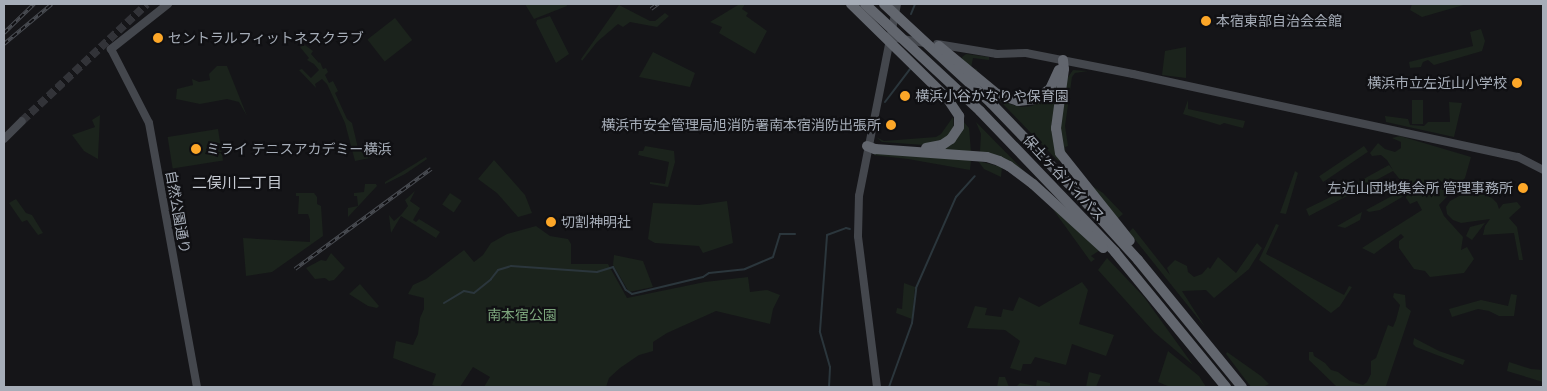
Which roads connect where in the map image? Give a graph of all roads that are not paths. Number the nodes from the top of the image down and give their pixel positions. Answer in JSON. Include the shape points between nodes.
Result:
{"nodes":[{"id":1,"x":168,"y":4,"type":"edge"},
{"id":2,"x":851,"y":4,"type":"edge"},
{"id":3,"x":865,"y":4,"type":"edge"},
{"id":4,"x":884,"y":4,"type":"edge"},
{"id":5,"x":897,"y":4,"type":"edge"},
{"id":6,"x":891,"y":37,"type":"junction"},
{"id":7,"x":1063,"y":60,"type":"junction"},
{"id":8,"x":22,"y":121,"type":"tunnel mouth"},
{"id":9,"x":4,"y":139,"type":"edge"},
{"id":10,"x":868,"y":146,"type":"junction"},
{"id":11,"x":1543,"y":170,"type":"edge"},
{"id":12,"x":1134,"y":275,"type":"junction"},
{"id":13,"x":1170,"y":298,"type":"junction"},
{"id":14,"x":197,"y":387,"type":"edge"},
{"id":15,"x":876,"y":387,"type":"edge"},
{"id":16,"x":1226,"y":387,"type":"edge"},
{"id":17,"x":1242,"y":387,"type":"edge"}],
"edges":[{"from":1,"to":14,"type":"street","name":"自然公園通り","via":[[111,49],[149,123]]},
{"from":2,"to":10,"type":"highway","bridge":true,"via":[[946,98],[959,116],[955,136],[937,147]]},
{"from":3,"to":12,"type":"highway","name":"保土ヶ谷バイパス","bridge":true,"via":[[980,111]]},
{"from":4,"to":7,"type":"highway","bridge":true,"via":[[997,94],[1018,101],[1036,99],[1053,85]]},
{"from":4,"to":13,"type":"highway","name":"保土ヶ谷バイパス","bridge":true,"via":[[991,103],[1093,210]]},
{"from":5,"to":6,"type":"street"},
{"from":6,"to":7,"type":"street","via":[[997,54],[1026,53]]},
{"from":6,"to":10,"type":"street"},
{"from":7,"to":11,"type":"street","via":[[1511,156]]},
{"from":7,"to":13,"type":"highway","via":[[1056,128],[1060,153]]},
{"from":8,"to":9,"type":"street"},
{"from":10,"to":12,"type":"highway","via":[[986,157],[1009,166]]},
{"from":10,"to":15,"type":"street","via":[[858,196],[858,236]]},
{"from":12,"to":16,"type":"highway","name":"保土ヶ谷バイパス"},
{"from":13,"to":17,"type":"highway","name":"保土ヶ谷バイパス"}]}
